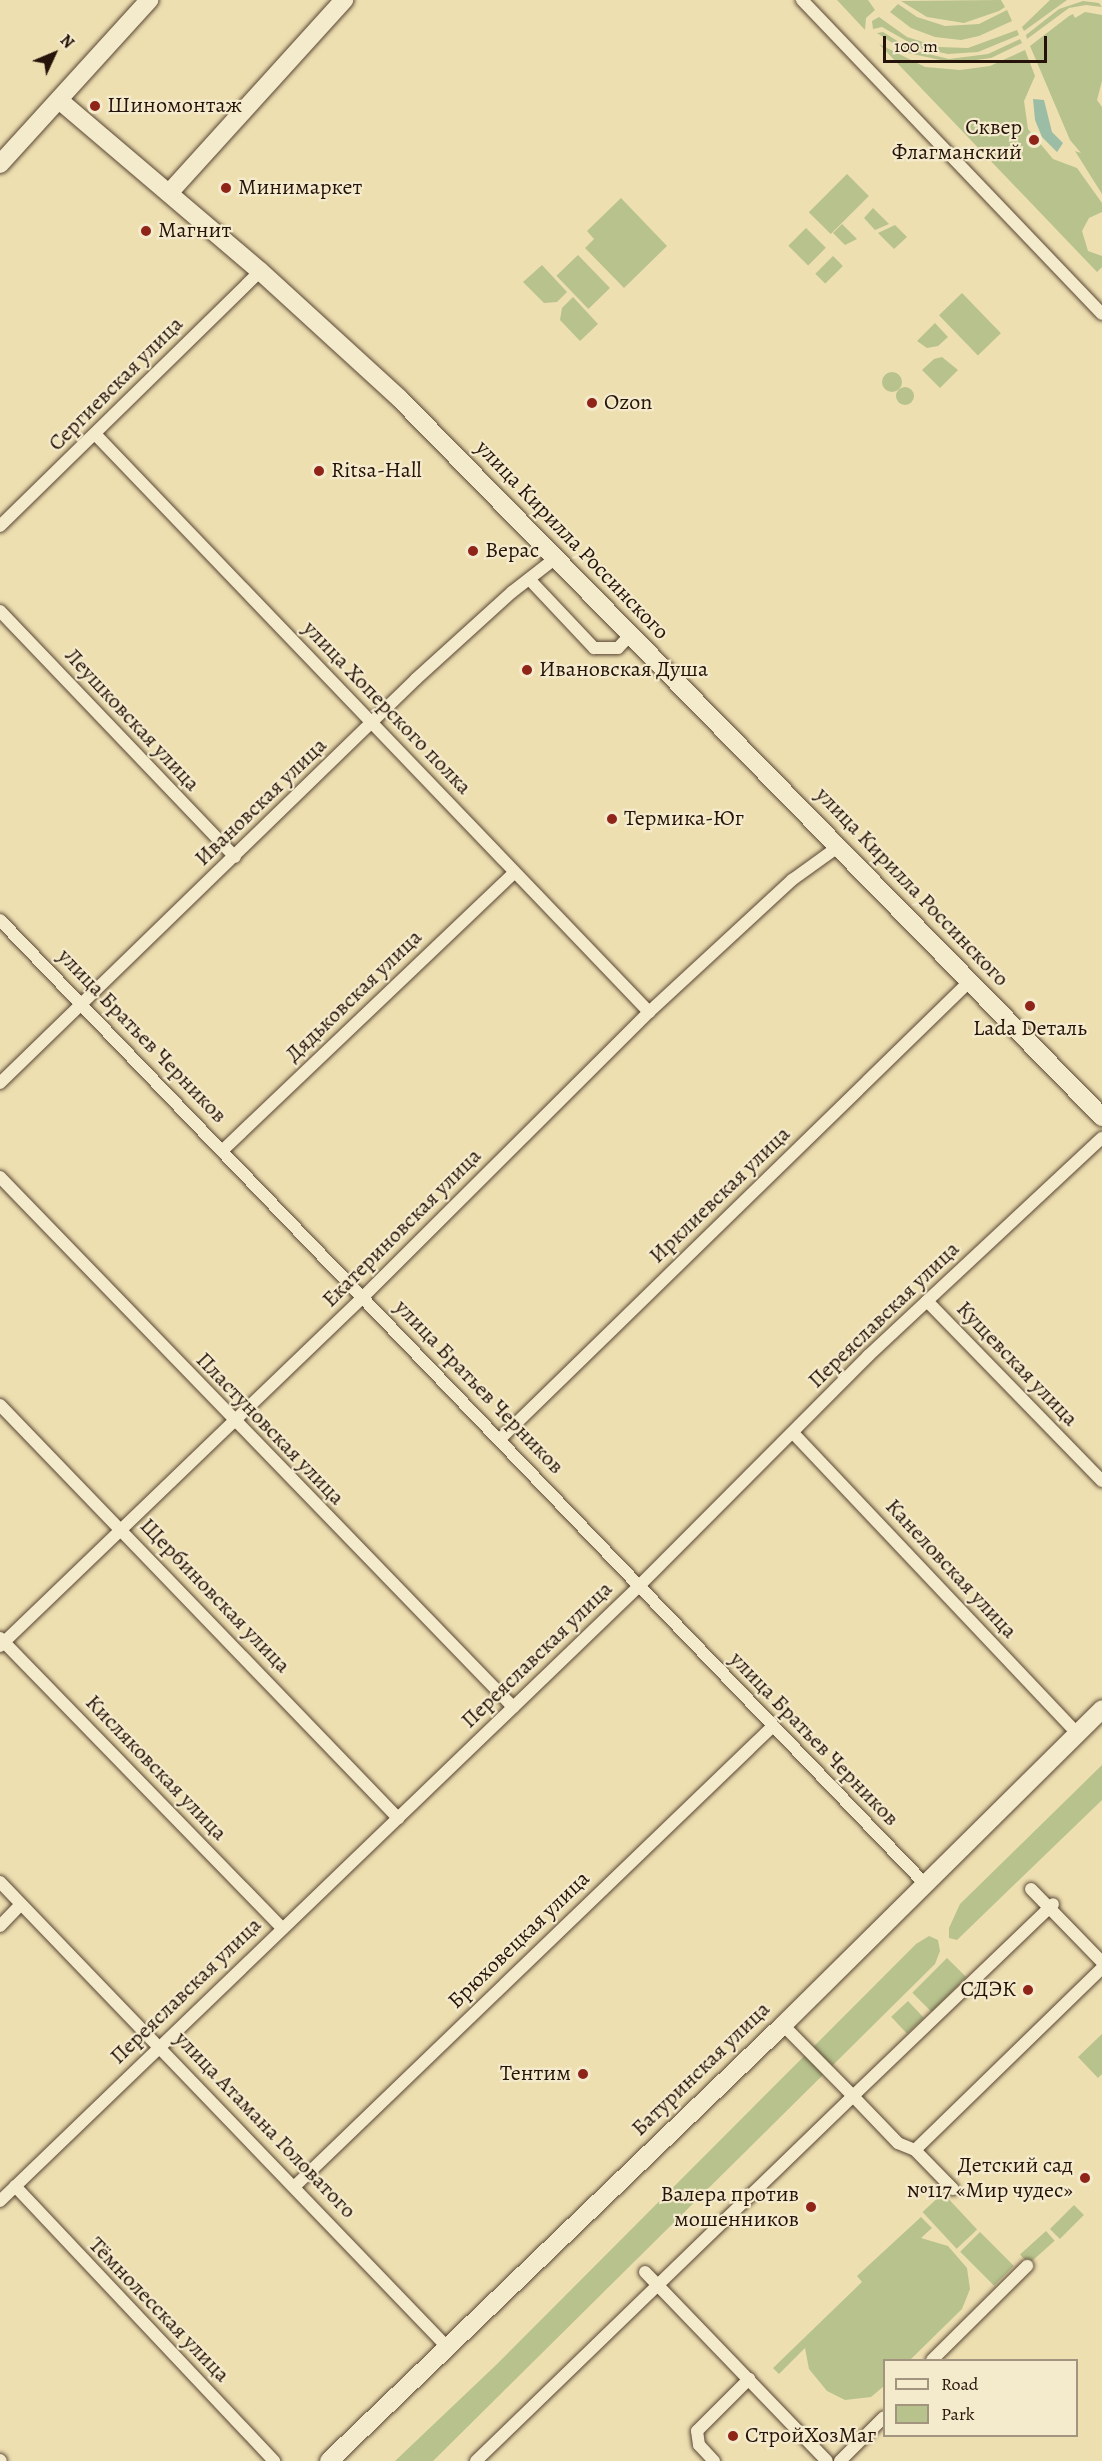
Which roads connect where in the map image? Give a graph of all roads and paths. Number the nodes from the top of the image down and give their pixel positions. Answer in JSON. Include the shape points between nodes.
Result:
{"nodes":[{"id":1,"x":149,"y":0,"type":"edge"},
{"id":2,"x":344,"y":0,"type":"edge"},
{"id":3,"x":802,"y":0,"type":"edge"},
{"id":4,"x":59,"y":100,"type":"junction"},
{"id":5,"x":0,"y":164,"type":"edge"},
{"id":6,"x":169,"y":193,"type":"junction"},
{"id":7,"x":260,"y":271,"type":"junction"},
{"id":8,"x":1102,"y":314,"type":"edge"},
{"id":9,"x":95,"y":434,"type":"junction"},
{"id":10,"x":0,"y":526,"type":"edge"},
{"id":11,"x":557,"y":557,"type":"junction"},
{"id":12,"x":529,"y":579,"type":"junction"},
{"id":13,"x":0,"y":611,"type":"edge"},
{"id":14,"x":631,"y":634,"type":"junction"},
{"id":15,"x":373,"y":723,"type":"junction"},
{"id":16,"x":838,"y":847,"type":"junction"},
{"id":17,"x":235,"y":857,"type":"junction"},
{"id":18,"x":514,"y":873,"type":"junction"},
{"id":19,"x":0,"y":920,"type":"edge"},
{"id":20,"x":970,"y":981,"type":"junction"},
{"id":21,"x":81,"y":1003,"type":"junction"},
{"id":22,"x":649,"y":1012,"type":"junction"},
{"id":23,"x":0,"y":1083,"type":"edge"},
{"id":24,"x":1102,"y":1117,"type":"edge"},
{"id":25,"x":1102,"y":1138,"type":"edge"},
{"id":26,"x":223,"y":1150,"type":"junction"},
{"id":27,"x":0,"y":1177,"type":"edge"},
{"id":28,"x":363,"y":1297,"type":"junction"},
{"id":29,"x":927,"y":1301,"type":"junction"},
{"id":30,"x":0,"y":1405,"type":"edge"},
{"id":31,"x":234,"y":1423,"type":"junction"},
{"id":32,"x":794,"y":1434,"type":"junction"},
{"id":33,"x":500,"y":1439,"type":"junction"},
{"id":34,"x":1102,"y":1481,"type":"edge"},
{"id":35,"x":123,"y":1531,"type":"junction"},
{"id":36,"x":639,"y":1586,"type":"junction"},
{"id":37,"x":1,"y":1642,"type":"edge"},
{"id":38,"x":513,"y":1707,"type":"junction"},
{"id":39,"x":1102,"y":1709,"type":"edge"},
{"id":40,"x":773,"y":1726,"type":"junction"},
{"id":41,"x":1077,"y":1733,"type":"junction"},
{"id":42,"x":398,"y":1818,"type":"junction"},
{"id":43,"x":0,"y":1882,"type":"edge"},
{"id":44,"x":926,"y":1885,"type":"junction"},
{"id":45,"x":1031,"y":1888,"type":"dead end"},
{"id":46,"x":21,"y":1904,"type":"junction"},
{"id":47,"x":1051,"y":1905,"type":"junction"},
{"id":48,"x":0,"y":1926,"type":"edge"},
{"id":49,"x":281,"y":1928,"type":"junction"},
{"id":50,"x":1102,"y":1962,"type":"edge"},
{"id":51,"x":1102,"y":1968,"type":"edge"},
{"id":52,"x":783,"y":2025,"type":"junction"},
{"id":53,"x":160,"y":2046,"type":"junction"},
{"id":54,"x":854,"y":2096,"type":"junction"},
{"id":55,"x":915,"y":2150,"type":"junction"},
{"id":56,"x":15,"y":2186,"type":"junction"},
{"id":57,"x":295,"y":2186,"type":"junction"},
{"id":58,"x":953,"y":2189,"type":"dead end"},
{"id":59,"x":0,"y":2201,"type":"edge"},
{"id":60,"x":1027,"y":2266,"type":"dead end"},
{"id":61,"x":645,"y":2272,"type":"dead end"},
{"id":62,"x":658,"y":2286,"type":"junction"},
{"id":63,"x":448,"y":2348,"type":"junction"},
{"id":64,"x":934,"y":2359,"type":"edge"},
{"id":65,"x":749,"y":2379,"type":"junction"},
{"id":66,"x":883,"y":2419,"type":"edge"},
{"id":67,"x":274,"y":2461,"type":"edge"},
{"id":68,"x":329,"y":2461,"type":"edge"},
{"id":69,"x":476,"y":2461,"type":"edge"},
{"id":70,"x":714,"y":2461,"type":"edge"},
{"id":71,"x":827,"y":2461,"type":"edge"},
{"id":72,"x":840,"y":2461,"type":"edge"}],
"edges":[{"from":1,"to":4,"type":"main road"},
{"from":2,"to":6,"type":"main road"},
{"from":3,"to":8,"type":"street"},
{"from":4,"to":5,"type":"main road"},
{"from":4,"to":6,"type":"main road","name":"улица Кирилла Россинского"},
{"from":6,"to":7,"type":"main road","name":"улица Кирилла Россинского"},
{"from":7,"to":9,"type":"street","name":"Сергиевская улица"},
{"from":7,"to":11,"type":"main road","name":"улица Кирилла Россинского","via":[[399,398]]},
{"from":9,"to":10,"type":"street","name":"Сергиевская улица"},
{"from":9,"to":15,"type":"street","name":"улица Хоперского полка"},
{"from":11,"to":12,"type":"street","name":"Ивановская улица"},
{"from":11,"to":14,"type":"main road","name":"улица Кирилла Россинского"},
{"from":12,"to":14,"type":"street","via":[[594,648],[618,648]]},
{"from":12,"to":15,"type":"street","name":"Ивановская улица","via":[[474,625]]},
{"from":13,"to":17,"type":"street","name":"Леушковская улица"},
{"from":14,"to":16,"type":"main road","name":"улица Кирилла Россинского"},
{"from":15,"to":17,"type":"street","name":"Ивановская улица"},
{"from":15,"to":18,"type":"street","name":"улица Хоперского полка"},
{"from":16,"to":20,"type":"main road","name":"улица Кирилла Россинского"},
{"from":16,"to":22,"type":"street","name":"Екатериновская улица","via":[[792,879]]},
{"from":17,"to":21,"type":"street","name":"Ивановская улица"},
{"from":18,"to":22,"type":"street","name":"улица Хоперского полка"},
{"from":18,"to":26,"type":"street","name":"Дядьковская улица"},
{"from":19,"to":21,"type":"street","name":"улица Братьев Черников"},
{"from":20,"to":24,"type":"main road","name":"улица Кирилла Россинского"},
{"from":20,"to":33,"type":"street","name":"Ирклиевская улица"},
{"from":21,"to":23,"type":"street","name":"Ивановская улица"},
{"from":21,"to":26,"type":"street","name":"улица Братьев Черников"},
{"from":22,"to":28,"type":"street","name":"Екатериновская улица"},
{"from":25,"to":29,"type":"street","name":"Переяславская улица"},
{"from":26,"to":28,"type":"street","name":"улица Братьев Черников"},
{"from":27,"to":31,"type":"street","name":"Пластуновская улица"},
{"from":28,"to":31,"type":"street","name":"Екатериновская улица"},
{"from":28,"to":33,"type":"street","name":"улица Братьев Черников"},
{"from":29,"to":32,"type":"street","name":"Переяславская улица"},
{"from":29,"to":34,"type":"street","name":"Кущевская улица"},
{"from":30,"to":35,"type":"street","name":"Щербиновская улица"},
{"from":31,"to":35,"type":"street","name":"Екатериновская улица"},
{"from":31,"to":38,"type":"street","name":"Пластуновская улица"},
{"from":32,"to":36,"type":"street","name":"Переяславская улица"},
{"from":32,"to":41,"type":"street","name":"Канеловская улица"},
{"from":33,"to":36,"type":"street","name":"улица Братьев Черников"},
{"from":35,"to":37,"type":"street","name":"Екатериновская улица"},
{"from":35,"to":42,"type":"street","name":"Щербиновская улица"},
{"from":36,"to":38,"type":"street","name":"Переяславская улица"},
{"from":36,"to":40,"type":"street","name":"улица Братьев Черников"},
{"from":37,"to":49,"type":"street","name":"Кисляковская улица"},
{"from":38,"to":42,"type":"street","name":"Переяславская улица"},
{"from":39,"to":41,"type":"main road","name":"Батуринская улица"},
{"from":40,"to":44,"type":"street","name":"улица Братьев Черников"},
{"from":40,"to":57,"type":"street","name":"Брюховецкая улица"},
{"from":41,"to":44,"type":"main road","name":"Батуринская улица"},
{"from":42,"to":49,"type":"street","name":"Переяславская улица"},
{"from":43,"to":46,"type":"street","name":"улица Атамана Головатого"},
{"from":44,"to":52,"type":"main road","name":"Батуринская улица"},
{"from":45,"to":47,"type":"street"},
{"from":46,"to":48,"type":"street"},
{"from":46,"to":53,"type":"street","name":"улица Атамана Головатого"},
{"from":47,"to":50,"type":"street"},
{"from":47,"to":54,"type":"street"},
{"from":49,"to":53,"type":"street","name":"Переяславская улица"},
{"from":51,"to":55,"type":"street"},
{"from":52,"to":54,"type":"street"},
{"from":52,"to":63,"type":"main road","name":"Батуринская улица"},
{"from":53,"to":56,"type":"street","name":"Переяславская улица"},
{"from":53,"to":57,"type":"street","name":"улица Атамана Головатого"},
{"from":54,"to":55,"type":"street","via":[[898,2143]]},
{"from":54,"to":62,"type":"street"},
{"from":55,"to":58,"type":"street"},
{"from":56,"to":59,"type":"street","name":"Переяславская улица"},
{"from":56,"to":67,"type":"street","name":"Тёмнолесская улица"},
{"from":57,"to":63,"type":"street","name":"улица Атамана Головатого"},
{"from":60,"to":64,"type":"street"},
{"from":61,"to":62,"type":"street"},
{"from":62,"to":65,"type":"street"},
{"from":62,"to":69,"type":"street"},
{"from":63,"to":68,"type":"main road","name":"Батуринская улица"},
{"from":65,"to":70,"type":"street","via":[[697,2431],[699,2445]]},
{"from":65,"to":71,"type":"street"},
{"from":66,"to":72,"type":"street"}]}
